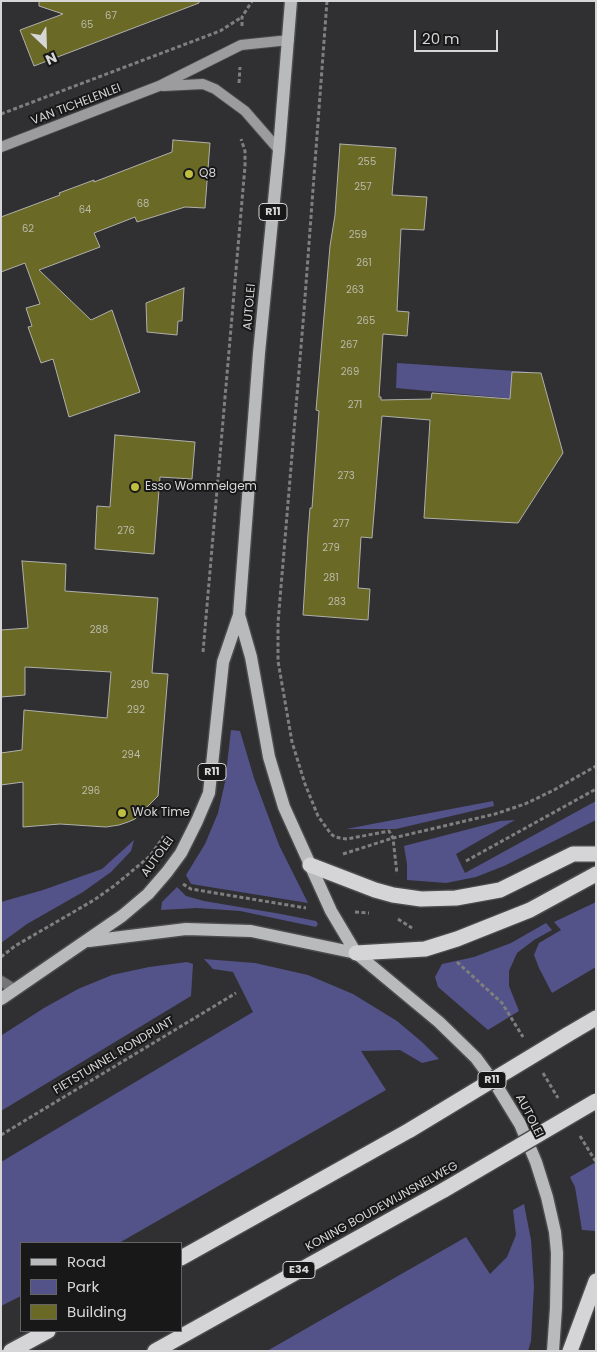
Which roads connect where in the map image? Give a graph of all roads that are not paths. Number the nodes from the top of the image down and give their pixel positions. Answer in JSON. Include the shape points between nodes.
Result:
{"nodes":[{"id":1,"x":291,"y":1,"type":"edge"},
{"id":2,"x":289,"y":40,"type":"junction"},
{"id":3,"x":159,"y":86,"type":"junction"},
{"id":4,"x":1,"y":147,"type":"edge"},
{"id":5,"x":279,"y":150,"type":"junction"},
{"id":6,"x":239,"y":615,"type":"junction"},
{"id":7,"x":596,"y":854,"type":"edge"},
{"id":8,"x":310,"y":865,"type":"junction"},
{"id":9,"x":596,"y":874,"type":"edge"},
{"id":10,"x":86,"y":941,"type":"junction"},
{"id":11,"x":356,"y":954,"type":"junction"},
{"id":12,"x":1,"y":981,"type":"edge"},
{"id":13,"x":14,"y":989,"type":"junction"},
{"id":14,"x":1,"y":999,"type":"edge"},
{"id":15,"x":596,"y":1018,"type":"edge"},
{"id":16,"x":596,"y":1101,"type":"edge"},
{"id":17,"x":182,"y":1257,"type":"edge"},
{"id":18,"x":596,"y":1281,"type":"edge"},
{"id":19,"x":46,"y":1332,"type":"edge"},
{"id":20,"x":11,"y":1351,"type":"edge"},
{"id":21,"x":155,"y":1351,"type":"edge"},
{"id":22,"x":553,"y":1351,"type":"edge"},
{"id":23,"x":570,"y":1351,"type":"edge"}],
"edges":[{"from":1,"to":2,"type":"main road","name":"AUTOLEI","number":"R11"},
{"from":2,"to":3,"type":"street","name":"VAN TICHELENLEI","via":[[242,44]]},
{"from":2,"to":5,"type":"main road","name":"AUTOLEI","number":"R11"},
{"from":3,"to":4,"type":"street","name":"VAN TICHELENLEI"},
{"from":3,"to":5,"type":"street","name":"VAN TICHELENLEI","via":[[202,84],[215,88],[245,111]]},
{"from":5,"to":6,"type":"main road","name":"AUTOLEI","number":"R11","via":[[259,352]]},
{"from":6,"to":8,"type":"main road","name":"AUTOLEI","number":"R11","via":[[251,657],[269,757],[284,807]]},
{"from":6,"to":10,"type":"main road","name":"AUTOLEI","number":"R11","via":[[223,662],[209,793],[181,853],[148,894]]},
{"from":7,"to":8,"type":"highway","via":[[573,854],[500,890],[456,898],[393,895]]},
{"from":8,"to":11,"type":"main road","name":"AUTOLEI","number":"R11"},
{"from":9,"to":11,"type":"highway","via":[[530,910],[456,939],[425,949]]},
{"from":10,"to":11,"type":"main road","name":"AUTOLEI","number":"R11","via":[[186,929],[251,931]]},
{"from":10,"to":13,"type":"main road","name":"AUTOLEI","number":"R11"},
{"from":11,"to":22,"type":"main road","name":"AUTOLEI","number":"R11","via":[[440,1022],[476,1058],[520,1124],[536,1162],[555,1232]]},
{"from":12,"to":13,"type":"lane"},
{"from":13,"to":14,"type":"main road","name":"AUTOLEI","number":"R11"},
{"from":15,"to":17,"type":"highway","bridge":true,"via":[[410,1130]]},
{"from":16,"to":21,"type":"highway","name":"KONING BOUDEWIJNSNELWEG","number":"E34","bridge":true},
{"from":18,"to":23,"type":"highway"},
{"from":19,"to":20,"type":"highway"}]}
